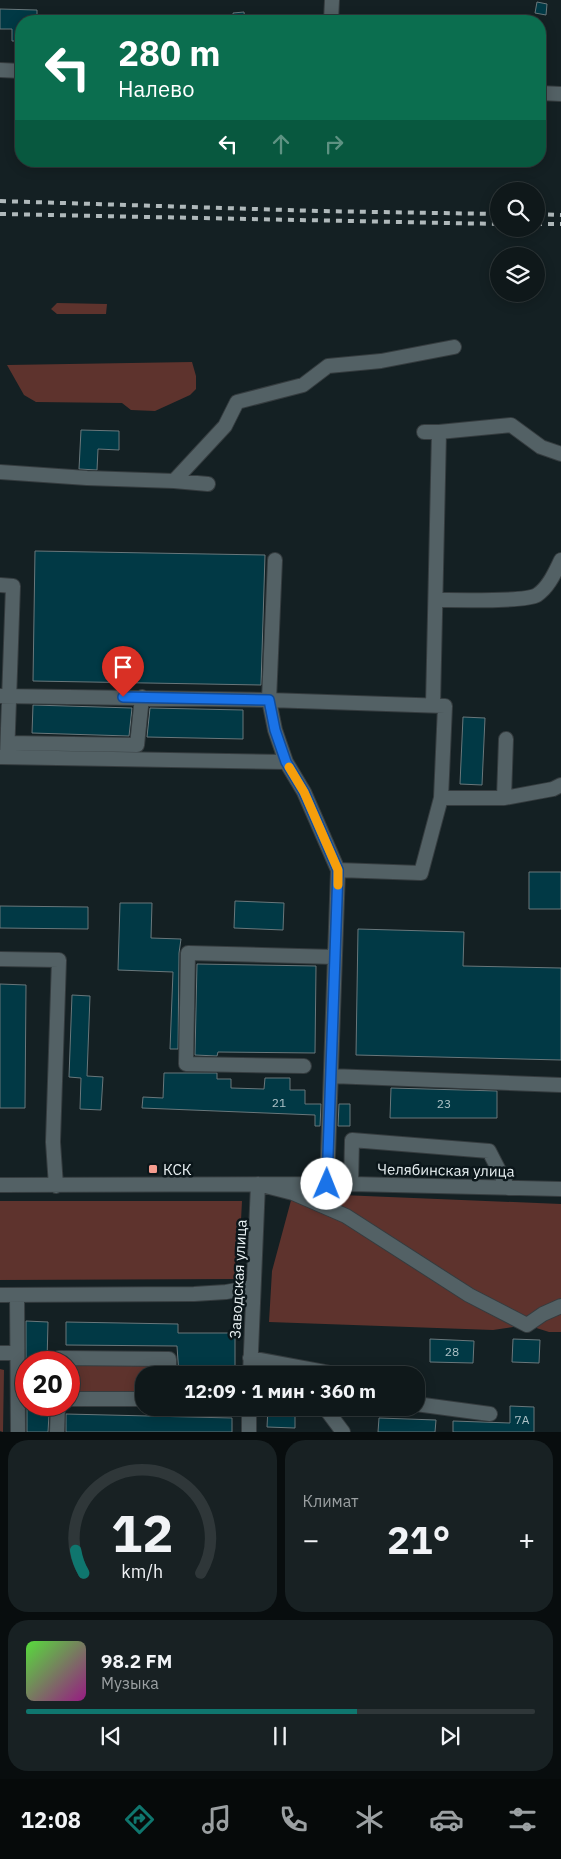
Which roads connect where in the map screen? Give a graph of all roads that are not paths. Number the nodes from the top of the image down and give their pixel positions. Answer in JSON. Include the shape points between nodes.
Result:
{"nodes":[{"id":1,"x":332,"y":0,"type":"edge"},
{"id":2,"x":331,"y":15,"type":"edge"},
{"id":3,"x":0,"y":70,"type":"edge"},
{"id":4,"x":15,"y":71,"type":"edge"},
{"id":5,"x":546,"y":93,"type":"edge"},
{"id":6,"x":561,"y":94,"type":"edge"},
{"id":7,"x":454,"y":347,"type":"dead end"},
{"id":8,"x":424,"y":432,"type":"dead end"},
{"id":9,"x":439,"y":432,"type":"junction"},
{"id":10,"x":561,"y":454,"type":"edge"},
{"id":11,"x":0,"y":472,"type":"edge"},
{"id":12,"x":174,"y":481,"type":"junction"},
{"id":13,"x":208,"y":484,"type":"dead end"},
{"id":14,"x":275,"y":560,"type":"dead end"},
{"id":15,"x":561,"y":560,"type":"edge"},
{"id":16,"x":0,"y":585,"type":"edge"},
{"id":17,"x":436,"y":600,"type":"junction"},
{"id":18,"x":4,"y":696,"type":"edge"},
{"id":19,"x":142,"y":697,"type":"junction"},
{"id":20,"x":269,"y":700,"type":"junction"},
{"id":21,"x":433,"y":706,"type":"junction"},
{"id":22,"x":506,"y":740,"type":"dead end"},
{"id":23,"x":8,"y":743,"type":"junction"},
{"id":24,"x":4,"y":757,"type":"edge"},
{"id":25,"x":286,"y":762,"type":"junction"},
{"id":26,"x":561,"y":785,"type":"edge"},
{"id":27,"x":441,"y":798,"type":"junction"},
{"id":28,"x":504,"y":798,"type":"junction"},
{"id":29,"x":338,"y":870,"type":"junction"},
{"id":30,"x":335,"y":957,"type":"junction"},
{"id":31,"x":0,"y":959,"type":"edge"},
{"id":32,"x":304,"y":1066,"type":"dead end"},
{"id":33,"x":332,"y":1076,"type":"junction"},
{"id":34,"x":561,"y":1085,"type":"edge"},
{"id":35,"x":258,"y":1184,"type":"junction"},
{"id":36,"x":327,"y":1184,"type":"junction"},
{"id":37,"x":351,"y":1184,"type":"junction"},
{"id":38,"x":0,"y":1185,"type":"edge"},
{"id":39,"x":56,"y":1186,"type":"junction"},
{"id":40,"x":508,"y":1188,"type":"junction"},
{"id":41,"x":561,"y":1189,"type":"edge"},
{"id":42,"x":253,"y":1287,"type":"junction"},
{"id":43,"x":0,"y":1295,"type":"edge"},
{"id":44,"x":17,"y":1295,"type":"junction"},
{"id":45,"x":561,"y":1306,"type":"edge"},
{"id":46,"x":17,"y":1351,"type":"edge"},
{"id":47,"x":0,"y":1353,"type":"edge"},
{"id":48,"x":15,"y":1353,"type":"edge"},
{"id":49,"x":80,"y":1358,"type":"edge"},
{"id":50,"x":250,"y":1358,"type":"junction"},
{"id":51,"x":169,"y":1366,"type":"edge"},
{"id":52,"x":250,"y":1366,"type":"edge"},
{"id":53,"x":288,"y":1366,"type":"edge"},
{"id":54,"x":80,"y":1399,"type":"edge"},
{"id":55,"x":135,"y":1399,"type":"edge"},
{"id":56,"x":425,"y":1405,"type":"edge"},
{"id":57,"x":490,"y":1414,"type":"dead end"},
{"id":58,"x":18,"y":1416,"type":"edge"},
{"id":59,"x":58,"y":1416,"type":"edge"},
{"id":60,"x":249,"y":1416,"type":"edge"},
{"id":61,"x":331,"y":1416,"type":"edge"},
{"id":62,"x":18,"y":1432,"type":"edge"},
{"id":63,"x":57,"y":1432,"type":"edge"},
{"id":64,"x":249,"y":1432,"type":"edge"},
{"id":65,"x":343,"y":1432,"type":"edge"}],
"edges":[{"from":1,"to":2,"type":"street"},
{"from":3,"to":4,"type":"street"},
{"from":5,"to":6,"type":"street"},
{"from":7,"to":12,"type":"street","via":[[381,361],[328,366],[303,385],[237,402],[225,426]]},
{"from":8,"to":9,"type":"street"},
{"from":9,"to":10,"type":"street","via":[[511,425],[540,447]]},
{"from":9,"to":17,"type":"street"},
{"from":11,"to":12,"type":"street"},
{"from":12,"to":13,"type":"street"},
{"from":14,"to":20,"type":"street"},
{"from":15,"to":17,"type":"street","via":[[551,580],[536,596]]},
{"from":16,"to":18,"type":"street","via":[[13,586]]},
{"from":17,"to":21,"type":"street"},
{"from":18,"to":19,"type":"street"},
{"from":18,"to":23,"type":"street"},
{"from":19,"to":20,"type":"street"},
{"from":19,"to":23,"type":"street","via":[[137,745]]},
{"from":20,"to":21,"type":"street"},
{"from":20,"to":25,"type":"street"},
{"from":21,"to":27,"type":"street","via":[[445,706]]},
{"from":22,"to":28,"type":"street"},
{"from":23,"to":24,"type":"street"},
{"from":24,"to":25,"type":"street"},
{"from":25,"to":29,"type":"street","via":[[304,792]]},
{"from":26,"to":28,"type":"street"},
{"from":27,"to":28,"type":"street"},
{"from":27,"to":29,"type":"street","via":[[421,873]]},
{"from":29,"to":30,"type":"street"},
{"from":30,"to":32,"type":"street","via":[[188,953],[186,1064]]},
{"from":30,"to":33,"type":"street"},
{"from":31,"to":39,"type":"street","via":[[59,960],[53,1142]]},
{"from":33,"to":34,"type":"street"},
{"from":33,"to":36,"type":"street"},
{"from":35,"to":36,"type":"street","name":"Челябинская улица"},
{"from":35,"to":39,"type":"street","name":"Челябинская улица"},
{"from":35,"to":42,"type":"street","name":"Заводская улица"},
{"from":35,"to":45,"type":"street","via":[[294,1193],[346,1216],[469,1295],[527,1324]]},
{"from":36,"to":37,"type":"street","name":"Челябинская улица"},
{"from":37,"to":40,"type":"street","name":"Челябинская улица"},
{"from":37,"to":40,"type":"street","via":[[352,1140],[489,1151]]},
{"from":38,"to":39,"type":"street","name":"Челябинская улица"},
{"from":40,"to":41,"type":"street","name":"Челябинская улица"},
{"from":42,"to":44,"type":"street","via":[[194,1294]]},
{"from":42,"to":50,"type":"street","name":"Заводская улица"},
{"from":43,"to":44,"type":"street"},
{"from":44,"to":46,"type":"street"},
{"from":47,"to":48,"type":"street"},
{"from":49,"to":51,"type":"street","via":[[169,1359]]},
{"from":50,"to":52,"type":"street","name":"Заводская улица"},
{"from":50,"to":53,"type":"street"},
{"from":54,"to":55,"type":"street"},
{"from":56,"to":57,"type":"street"},
{"from":58,"to":62,"type":"street"},
{"from":59,"to":63,"type":"street"},
{"from":60,"to":64,"type":"street"},
{"from":61,"to":65,"type":"street"}]}
